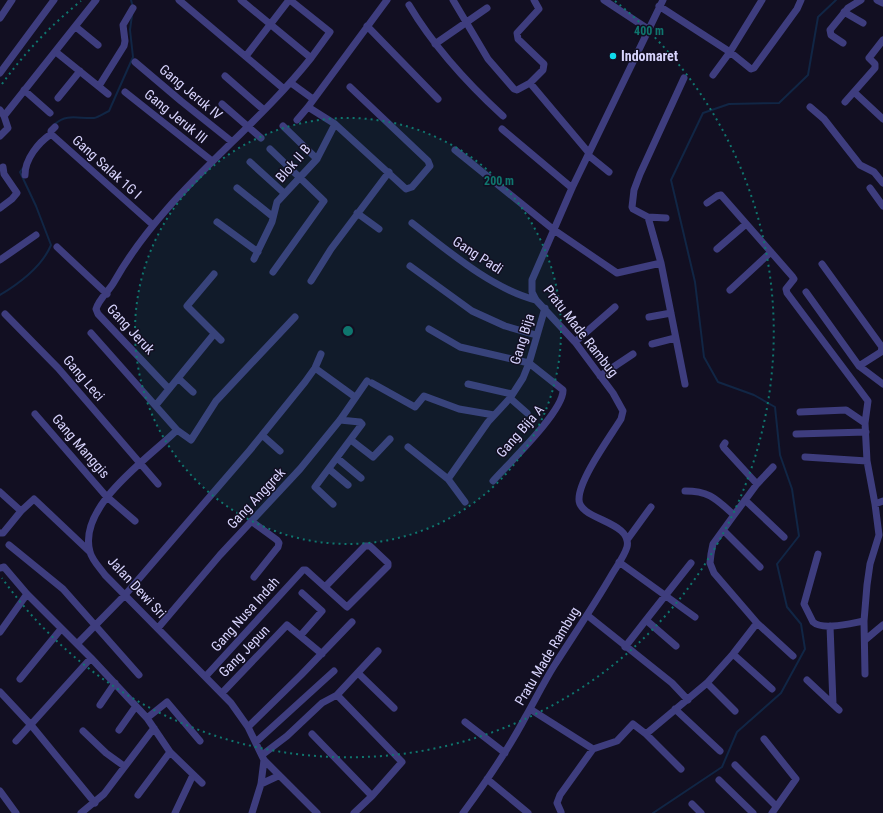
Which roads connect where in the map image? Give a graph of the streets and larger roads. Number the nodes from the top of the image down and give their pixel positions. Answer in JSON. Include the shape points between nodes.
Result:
{"nodes":[{"id":1,"x":12,"y":0,"type":"edge"},
{"id":2,"x":54,"y":0,"type":"edge"},
{"id":3,"x":96,"y":0,"type":"edge"},
{"id":4,"x":179,"y":0,"type":"edge"},
{"id":5,"x":241,"y":0,"type":"edge"},
{"id":6,"x":290,"y":0,"type":"edge"},
{"id":7,"x":388,"y":0,"type":"edge"},
{"id":8,"x":453,"y":0,"type":"edge"},
{"id":9,"x":534,"y":0,"type":"edge"},
{"id":10,"x":604,"y":0,"type":"edge"},
{"id":11,"x":762,"y":0,"type":"edge"},
{"id":12,"x":801,"y":0,"type":"edge"},
{"id":13,"x":861,"y":0,"type":"edge"},
{"id":14,"x":877,"y":0,"type":"edge"},
{"id":15,"x":661,"y":3,"type":"edge"},
{"id":16,"x":883,"y":3,"type":"edge"},
{"id":17,"x":409,"y":5,"type":"dead end"},
{"id":18,"x":133,"y":8,"type":"dead end"},
{"id":19,"x":487,"y":8,"type":"dead end"},
{"id":20,"x":844,"y":12,"type":"junction"},
{"id":21,"x":0,"y":18,"type":"edge"},
{"id":22,"x":465,"y":22,"type":"junction"},
{"id":23,"x":863,"y":24,"type":"dead end"},
{"id":24,"x":271,"y":25,"type":"junction"},
{"id":25,"x":367,"y":26,"type":"junction"},
{"id":26,"x":76,"y":27,"type":"junction"},
{"id":27,"x":648,"y":29,"type":"junction"},
{"id":28,"x":883,"y":40,"type":"edge"},
{"id":29,"x":843,"y":43,"type":"dead end"},
{"id":30,"x":435,"y":44,"type":"junction"},
{"id":31,"x":98,"y":45,"type":"dead end"},
{"id":32,"x":56,"y":52,"type":"junction"},
{"id":33,"x":730,"y":52,"type":"junction"},
{"id":34,"x":246,"y":56,"type":"junction"},
{"id":35,"x":311,"y":58,"type":"junction"},
{"id":36,"x":135,"y":62,"type":"dead end"},
{"id":37,"x":80,"y":71,"type":"junction"},
{"id":38,"x":0,"y":73,"type":"edge"},
{"id":39,"x":713,"y":75,"type":"dead end"},
{"id":40,"x":225,"y":76,"type":"dead end"},
{"id":41,"x":684,"y":78,"type":"dead end"},
{"id":42,"x":291,"y":83,"type":"junction"},
{"id":43,"x":530,"y":83,"type":"junction"},
{"id":44,"x":99,"y":86,"type":"junction"},
{"id":45,"x":350,"y":87,"type":"dead end"},
{"id":46,"x":284,"y":89,"type":"junction"},
{"id":47,"x":24,"y":90,"type":"junction"},
{"id":48,"x":125,"y":92,"type":"dead end"},
{"id":49,"x":854,"y":92,"type":"junction"},
{"id":50,"x":108,"y":94,"type":"dead end"},
{"id":51,"x":58,"y":98,"type":"dead end"},
{"id":52,"x":313,"y":99,"type":"junction"},
{"id":53,"x":438,"y":99,"type":"dead end"},
{"id":54,"x":845,"y":102,"type":"dead end"},
{"id":55,"x":222,"y":104,"type":"dead end"},
{"id":56,"x":308,"y":107,"type":"junction"},
{"id":57,"x":810,"y":107,"type":"dead end"},
{"id":58,"x":264,"y":110,"type":"junction"},
{"id":59,"x":2,"y":113,"type":"edge"},
{"id":60,"x":50,"y":113,"type":"dead end"},
{"id":61,"x":504,"y":116,"type":"dead end"},
{"id":62,"x":883,"y":119,"type":"edge"},
{"id":63,"x":297,"y":120,"type":"dead end"},
{"id":64,"x":335,"y":124,"type":"junction"},
{"id":65,"x":247,"y":126,"type":"junction"},
{"id":66,"x":283,"y":126,"type":"dead end"},
{"id":67,"x":55,"y":127,"type":"dead end"},
{"id":68,"x":502,"y":129,"type":"dead end"},
{"id":69,"x":51,"y":134,"type":"junction"},
{"id":70,"x":0,"y":136,"type":"edge"},
{"id":71,"x":261,"y":138,"type":"dead end"},
{"id":72,"x":231,"y":141,"type":"junction"},
{"id":73,"x":270,"y":149,"type":"dead end"},
{"id":74,"x":455,"y":150,"type":"dead end"},
{"id":75,"x":588,"y":154,"type":"junction"},
{"id":76,"x":317,"y":159,"type":"junction"},
{"id":77,"x":212,"y":161,"type":"junction"},
{"id":78,"x":250,"y":162,"type":"dead end"},
{"id":79,"x":3,"y":167,"type":"dead end"},
{"id":80,"x":389,"y":172,"type":"junction"},
{"id":81,"x":609,"y":172,"type":"dead end"},
{"id":82,"x":25,"y":175,"type":"dead end"},
{"id":83,"x":301,"y":177,"type":"junction"},
{"id":84,"x":883,"y":183,"type":"edge"},
{"id":85,"x":237,"y":188,"type":"dead end"},
{"id":86,"x":572,"y":188,"type":"junction"},
{"id":87,"x":870,"y":188,"type":"dead end"},
{"id":88,"x":284,"y":193,"type":"junction"},
{"id":89,"x":707,"y":203,"type":"dead end"},
{"id":90,"x":883,"y":206,"type":"edge"},
{"id":91,"x":0,"y":208,"type":"edge"},
{"id":92,"x":357,"y":213,"type":"junction"},
{"id":93,"x":272,"y":216,"type":"junction"},
{"id":94,"x":648,"y":217,"type":"junction"},
{"id":95,"x":666,"y":218,"type":"dead end"},
{"id":96,"x":217,"y":222,"type":"dead end"},
{"id":97,"x":412,"y":223,"type":"dead end"},
{"id":98,"x":746,"y":224,"type":"junction"},
{"id":99,"x":153,"y":225,"type":"junction"},
{"id":100,"x":379,"y":229,"type":"dead end"},
{"id":101,"x":554,"y":230,"type":"junction"},
{"id":102,"x":36,"y":235,"type":"dead end"},
{"id":103,"x":57,"y":247,"type":"dead end"},
{"id":104,"x":717,"y":249,"type":"dead end"},
{"id":105,"x":258,"y":252,"type":"junction"},
{"id":106,"x":771,"y":252,"type":"junction"},
{"id":107,"x":0,"y":260,"type":"edge"},
{"id":108,"x":254,"y":260,"type":"dead end"},
{"id":109,"x":661,"y":263,"type":"junction"},
{"id":110,"x":822,"y":264,"type":"dead end"},
{"id":111,"x":410,"y":266,"type":"dead end"},
{"id":112,"x":273,"y":272,"type":"dead end"},
{"id":113,"x":214,"y":274,"type":"dead end"},
{"id":114,"x":311,"y":280,"type":"dead end"},
{"id":115,"x":730,"y":290,"type":"dead end"},
{"id":116,"x":806,"y":292,"type":"dead end"},
{"id":117,"x":107,"y":294,"type":"junction"},
{"id":118,"x":536,"y":300,"type":"junction"},
{"id":119,"x":615,"y":307,"type":"dead end"},
{"id":120,"x":545,"y":308,"type":"junction"},
{"id":121,"x":670,"y":313,"type":"junction"},
{"id":122,"x":5,"y":314,"type":"dead end"},
{"id":123,"x":295,"y":317,"type":"dead end"},
{"id":124,"x":649,"y":317,"type":"dead end"},
{"id":125,"x":429,"y":329,"type":"dead end"},
{"id":126,"x":91,"y":333,"type":"dead end"},
{"id":127,"x":214,"y":334,"type":"junction"},
{"id":128,"x":536,"y":335,"type":"junction"},
{"id":129,"x":675,"y":338,"type":"junction"},
{"id":130,"x":221,"y":340,"type":"dead end"},
{"id":131,"x":574,"y":342,"type":"junction"},
{"id":132,"x":652,"y":344,"type":"dead end"},
{"id":133,"x":321,"y":354,"type":"dead end"},
{"id":134,"x":633,"y":354,"type":"dead end"},
{"id":135,"x":530,"y":363,"type":"junction"},
{"id":136,"x":859,"y":366,"type":"junction"},
{"id":137,"x":315,"y":368,"type":"junction"},
{"id":138,"x":600,"y":376,"type":"junction"},
{"id":139,"x":178,"y":378,"type":"junction"},
{"id":140,"x":468,"y":384,"type":"dead end"},
{"id":141,"x":685,"y":384,"type":"dead end"},
{"id":142,"x":883,"y":384,"type":"edge"},
{"id":143,"x":169,"y":389,"type":"junction"},
{"id":144,"x":193,"y":392,"type":"dead end"},
{"id":145,"x":511,"y":396,"type":"junction"},
{"id":146,"x":355,"y":397,"type":"junction"},
{"id":147,"x":156,"y":405,"type":"junction"},
{"id":148,"x":800,"y":412,"type":"dead end"},
{"id":149,"x":528,"y":413,"type":"dead end"},
{"id":150,"x":35,"y":414,"type":"dead end"},
{"id":151,"x":494,"y":415,"type":"junction"},
{"id":152,"x":340,"y":420,"type":"junction"},
{"id":153,"x":865,"y":423,"type":"junction"},
{"id":154,"x":177,"y":430,"type":"junction"},
{"id":155,"x":866,"y":432,"type":"junction"},
{"id":156,"x":796,"y":434,"type":"dead end"},
{"id":157,"x":262,"y":435,"type":"junction"},
{"id":158,"x":390,"y":439,"type":"dead end"},
{"id":159,"x":351,"y":440,"type":"junction"},
{"id":160,"x":725,"y":443,"type":"dead end"},
{"id":161,"x":408,"y":447,"type":"dead end"},
{"id":162,"x":280,"y":451,"type":"dead end"},
{"id":163,"x":805,"y":457,"type":"dead end"},
{"id":164,"x":338,"y":458,"type":"junction"},
{"id":165,"x":867,"y":461,"type":"junction"},
{"id":166,"x":140,"y":464,"type":"junction"},
{"id":167,"x":773,"y":467,"type":"dead end"},
{"id":168,"x":329,"y":468,"type":"junction"},
{"id":169,"x":361,"y":478,"type":"dead end"},
{"id":170,"x":448,"y":479,"type":"junction"},
{"id":171,"x":493,"y":481,"type":"dead end"},
{"id":172,"x":158,"y":484,"type":"dead end"},
{"id":173,"x":756,"y":484,"type":"junction"},
{"id":174,"x":348,"y":485,"type":"dead end"},
{"id":175,"x":685,"y":491,"type":"dead end"},
{"id":176,"x":0,"y":492,"type":"edge"},
{"id":177,"x":106,"y":496,"type":"junction"},
{"id":178,"x":745,"y":500,"type":"junction"},
{"id":179,"x":883,"y":501,"type":"edge"},
{"id":180,"x":465,"y":502,"type":"dead end"},
{"id":181,"x":333,"y":504,"type":"dead end"},
{"id":182,"x":875,"y":504,"type":"junction"},
{"id":183,"x":651,"y":507,"type":"dead end"},
{"id":184,"x":21,"y":511,"type":"junction"},
{"id":185,"x":734,"y":515,"type":"junction"},
{"id":186,"x":135,"y":521,"type":"dead end"},
{"id":187,"x":251,"y":521,"type":"junction"},
{"id":188,"x":724,"y":531,"type":"junction"},
{"id":189,"x":0,"y":533,"type":"edge"},
{"id":190,"x":784,"y":538,"type":"dead end"},
{"id":191,"x":627,"y":540,"type":"junction"},
{"id":192,"x":9,"y":545,"type":"dead end"},
{"id":193,"x":90,"y":552,"type":"junction"},
{"id":194,"x":818,"y":554,"type":"dead end"},
{"id":195,"x":619,"y":562,"type":"junction"},
{"id":196,"x":691,"y":563,"type":"dead end"},
{"id":197,"x":760,"y":567,"type":"dead end"},
{"id":198,"x":0,"y":568,"type":"edge"},
{"id":199,"x":254,"y":577,"type":"dead end"},
{"id":200,"x":325,"y":587,"type":"junction"},
{"id":201,"x":302,"y":593,"type":"dead end"},
{"id":202,"x":27,"y":594,"type":"junction"},
{"id":203,"x":125,"y":595,"type":"junction"},
{"id":204,"x":666,"y":596,"type":"junction"},
{"id":205,"x":587,"y":615,"type":"junction"},
{"id":206,"x":695,"y":617,"type":"dead end"},
{"id":207,"x":646,"y":620,"type":"junction"},
{"id":208,"x":864,"y":621,"type":"junction"},
{"id":209,"x":352,"y":622,"type":"dead end"},
{"id":210,"x":756,"y":623,"type":"junction"},
{"id":211,"x":95,"y":624,"type":"junction"},
{"id":212,"x":830,"y":626,"type":"junction"},
{"id":213,"x":883,"y":626,"type":"edge"},
{"id":214,"x":158,"y":628,"type":"junction"},
{"id":215,"x":61,"y":629,"type":"junction"},
{"id":216,"x":0,"y":632,"type":"edge"},
{"id":217,"x":301,"y":635,"type":"junction"},
{"id":218,"x":865,"y":640,"type":"junction"},
{"id":219,"x":77,"y":644,"type":"junction"},
{"id":220,"x":676,"y":646,"type":"dead end"},
{"id":221,"x":625,"y":647,"type":"junction"},
{"id":222,"x":378,"y":651,"type":"dead end"},
{"id":223,"x":322,"y":654,"type":"junction"},
{"id":224,"x":733,"y":654,"type":"junction"},
{"id":225,"x":793,"y":656,"type":"dead end"},
{"id":226,"x":92,"y":658,"type":"junction"},
{"id":227,"x":334,"y":671,"type":"dead end"},
{"id":228,"x":358,"y":673,"type":"junction"},
{"id":229,"x":865,"y":674,"type":"dead end"},
{"id":230,"x":138,"y":675,"type":"dead end"},
{"id":231,"x":206,"y":676,"type":"junction"},
{"id":232,"x":20,"y":679,"type":"dead end"},
{"id":233,"x":808,"y":680,"type":"dead end"},
{"id":234,"x":115,"y":683,"type":"junction"},
{"id":235,"x":707,"y":683,"type":"junction"},
{"id":236,"x":772,"y":690,"type":"dead end"},
{"id":237,"x":0,"y":692,"type":"edge"},
{"id":238,"x":222,"y":693,"type":"junction"},
{"id":239,"x":337,"y":695,"type":"junction"},
{"id":240,"x":688,"y":700,"type":"junction"},
{"id":241,"x":832,"y":704,"type":"junction"},
{"id":242,"x":100,"y":705,"type":"dead end"},
{"id":243,"x":136,"y":706,"type":"junction"},
{"id":244,"x":394,"y":708,"type":"dead end"},
{"id":245,"x":530,"y":709,"type":"junction"},
{"id":246,"x":675,"y":709,"type":"junction"},
{"id":247,"x":839,"y":710,"type":"dead end"},
{"id":248,"x":735,"y":711,"type":"dead end"},
{"id":249,"x":147,"y":718,"type":"junction"},
{"id":250,"x":465,"y":722,"type":"dead end"},
{"id":251,"x":31,"y":725,"type":"junction"},
{"id":252,"x":248,"y":726,"type":"junction"},
{"id":253,"x":154,"y":728,"type":"junction"},
{"id":254,"x":119,"y":730,"type":"dead end"},
{"id":255,"x":83,"y":731,"type":"dead end"},
{"id":256,"x":312,"y":734,"type":"dead end"},
{"id":257,"x":646,"y":734,"type":"junction"},
{"id":258,"x":764,"y":739,"type":"dead end"},
{"id":259,"x":16,"y":741,"type":"dead end"},
{"id":260,"x":200,"y":741,"type":"dead end"},
{"id":261,"x":256,"y":742,"type":"junction"},
{"id":262,"x":593,"y":750,"type":"junction"},
{"id":263,"x":720,"y":751,"type":"dead end"},
{"id":264,"x":170,"y":752,"type":"junction"},
{"id":265,"x":505,"y":753,"type":"junction"},
{"id":266,"x":263,"y":758,"type":"junction"},
{"id":267,"x":735,"y":765,"type":"dead end"},
{"id":268,"x":124,"y":766,"type":"junction"},
{"id":269,"x":681,"y":769,"type":"dead end"},
{"id":270,"x":193,"y":775,"type":"junction"},
{"id":271,"x":278,"y":776,"type":"junction"},
{"id":272,"x":487,"y":779,"type":"junction"},
{"id":273,"x":719,"y":780,"type":"dead end"},
{"id":274,"x":202,"y":783,"type":"dead end"},
{"id":275,"x":261,"y":784,"type":"junction"},
{"id":276,"x":0,"y":791,"type":"edge"},
{"id":277,"x":138,"y":794,"type":"dead end"},
{"id":278,"x":372,"y":796,"type":"junction"},
{"id":279,"x":95,"y":803,"type":"junction"},
{"id":280,"x":692,"y":804,"type":"dead end"},
{"id":281,"x":776,"y":806,"type":"junction"},
{"id":282,"x":561,"y":812,"type":"dead end"},
{"id":283,"x":16,"y":813,"type":"edge"},
{"id":284,"x":81,"y":813,"type":"edge"},
{"id":285,"x":175,"y":813,"type":"edge"},
{"id":286,"x":252,"y":813,"type":"edge"},
{"id":287,"x":317,"y":813,"type":"edge"},
{"id":288,"x":354,"y":813,"type":"edge"},
{"id":289,"x":463,"y":813,"type":"edge"},
{"id":290,"x":528,"y":813,"type":"edge"},
{"id":291,"x":701,"y":813,"type":"edge"},
{"id":292,"x":753,"y":813,"type":"edge"},
{"id":293,"x":772,"y":813,"type":"edge"}],
"edges":[{"from":1,"to":21,"type":"street"},
{"from":2,"to":38,"type":"street"},
{"from":3,"to":26,"type":"street"},
{"from":4,"to":34,"type":"street"},
{"from":5,"to":24,"type":"street"},
{"from":6,"to":24,"type":"street"},
{"from":6,"to":35,"type":"street","name":"Gang Jeruk","via":[[330,33]]},
{"from":7,"to":25,"type":"street"},
{"from":8,"to":22,"type":"street"},
{"from":9,"to":43,"type":"street","via":[[539,9],[516,33],[518,39],[544,64],[543,70]]},
{"from":10,"to":27,"type":"street"},
{"from":11,"to":33,"type":"street"},
{"from":12,"to":33,"type":"street","via":[[754,68],[749,68]]},
{"from":13,"to":20,"type":"street"},
{"from":14,"to":16,"type":"street"},
{"from":15,"to":27,"type":"street","name":"Pratu Made Rambug"},
{"from":15,"to":33,"type":"street"},
{"from":17,"to":30,"type":"street"},
{"from":18,"to":44,"type":"street","via":[[123,25],[124,46]]},
{"from":19,"to":22,"type":"street"},
{"from":20,"to":23,"type":"street"},
{"from":20,"to":29,"type":"street","via":[[833,24],[830,32]]},
{"from":22,"to":30,"type":"street"},
{"from":22,"to":43,"type":"street","via":[[488,59],[514,89]]},
{"from":24,"to":34,"type":"street"},
{"from":24,"to":35,"type":"street"},
{"from":25,"to":52,"type":"street"},
{"from":25,"to":53,"type":"street"},
{"from":26,"to":31,"type":"street"},
{"from":26,"to":32,"type":"street"},
{"from":27,"to":75,"type":"street","name":"Pratu Made Rambug"},
{"from":28,"to":49,"type":"street","via":[[869,58],[875,64],[875,68]]},
{"from":30,"to":61,"type":"street","via":[[472,87]]},
{"from":32,"to":37,"type":"street"},
{"from":32,"to":47,"type":"street"},
{"from":33,"to":39,"type":"street"},
{"from":34,"to":46,"type":"street"},
{"from":35,"to":42,"type":"street","name":"Gang Jeruk"},
{"from":36,"to":72,"type":"street","name":"Gang Jeruk IV"},
{"from":37,"to":44,"type":"street"},
{"from":37,"to":51,"type":"street"},
{"from":40,"to":58,"type":"street"},
{"from":41,"to":94,"type":"street","via":[[634,190],[632,209]]},
{"from":42,"to":46,"type":"street","name":"Gang Jeruk"},
{"from":42,"to":52,"type":"street"},
{"from":43,"to":75,"type":"street"},
{"from":44,"to":50,"type":"street"},
{"from":45,"to":80,"type":"street","via":[[430,164],[410,188],[405,188]]},
{"from":46,"to":58,"type":"street","name":"Gang Jeruk"},
{"from":47,"to":59,"type":"street"},
{"from":47,"to":60,"type":"street"},
{"from":48,"to":77,"type":"street","name":"Gang Jeruk III"},
{"from":49,"to":54,"type":"street"},
{"from":49,"to":62,"type":"street"},
{"from":52,"to":56,"type":"street"},
{"from":55,"to":65,"type":"street"},
{"from":56,"to":63,"type":"street"},
{"from":56,"to":64,"type":"street"},
{"from":57,"to":84,"type":"street","via":[[824,119],[860,165],[874,172]]},
{"from":58,"to":65,"type":"street","name":"Gang Jeruk"},
{"from":59,"to":70,"type":"street","via":[[8,128]]},
{"from":64,"to":76,"type":"street","name":"Blok II B"},
{"from":64,"to":80,"type":"street"},
{"from":65,"to":71,"type":"street"},
{"from":65,"to":72,"type":"street","name":"Gang Jeruk"},
{"from":66,"to":76,"type":"street"},
{"from":67,"to":69,"type":"street","name":"Gang Salak 1G I"},
{"from":68,"to":86,"type":"street"},
{"from":69,"to":82,"type":"street","via":[[34,151],[25,166]]},
{"from":69,"to":99,"type":"street","name":"Gang Salak 1G I"},
{"from":72,"to":77,"type":"street","name":"Gang Jeruk"},
{"from":73,"to":83,"type":"street"},
{"from":74,"to":101,"type":"street"},
{"from":75,"to":81,"type":"street"},
{"from":75,"to":86,"type":"street","name":"Pratu Made Rambug"},
{"from":76,"to":83,"type":"street","name":"Blok II B"},
{"from":77,"to":99,"type":"street","name":"Gang Jeruk"},
{"from":78,"to":88,"type":"street"},
{"from":79,"to":91,"type":"street","via":[[4,174],[16,193]]},
{"from":80,"to":92,"type":"street"},
{"from":83,"to":88,"type":"street","name":"Blok II B"},
{"from":83,"to":112,"type":"street","via":[[324,203]]},
{"from":85,"to":93,"type":"street"},
{"from":86,"to":101,"type":"street","name":"Pratu Made Rambug"},
{"from":87,"to":90,"type":"street"},
{"from":88,"to":93,"type":"street","name":"Blok II B","via":[[276,202]]},
{"from":89,"to":98,"type":"street","via":[[721,195]]},
{"from":92,"to":100,"type":"street"},
{"from":92,"to":114,"type":"street"},
{"from":93,"to":105,"type":"street","name":"Blok II B"},
{"from":94,"to":95,"type":"street"},
{"from":94,"to":109,"type":"street"},
{"from":96,"to":105,"type":"street"},
{"from":97,"to":118,"type":"street","name":"Gang Padi","via":[[452,254],[499,284],[517,295]]},
{"from":98,"to":104,"type":"street"},
{"from":98,"to":106,"type":"street"},
{"from":99,"to":117,"type":"street","name":"Gang Jeruk"},
{"from":101,"to":109,"type":"street","via":[[617,273]]},
{"from":101,"to":118,"type":"street","name":"Pratu Made Rambug","via":[[532,280],[532,292]]},
{"from":102,"to":107,"type":"street"},
{"from":103,"to":117,"type":"street"},
{"from":105,"to":108,"type":"street","name":"Blok II B"},
{"from":106,"to":115,"type":"street"},
{"from":106,"to":153,"type":"street","via":[[794,279],[786,290],[787,293],[868,401]]},
{"from":109,"to":121,"type":"street"},
{"from":110,"to":136,"type":"street","via":[[882,347],[881,352]]},
{"from":111,"to":128,"type":"street","via":[[472,311],[505,326]]},
{"from":113,"to":127,"type":"street","via":[[187,306]]},
{"from":116,"to":136,"type":"street"},
{"from":117,"to":143,"type":"street","name":"Gang Jeruk","via":[[96,307],[96,311]]},
{"from":118,"to":120,"type":"street","name":"Pratu Made Rambug"},
{"from":119,"to":131,"type":"street"},
{"from":120,"to":128,"type":"street","name":"Gang Bija"},
{"from":120,"to":131,"type":"street","name":"Pratu Made Rambug"},
{"from":121,"to":124,"type":"street"},
{"from":121,"to":129,"type":"street"},
{"from":122,"to":166,"type":"street","name":"Gang Leci","via":[[58,368]]},
{"from":123,"to":154,"type":"street","via":[[216,401],[192,439],[188,440]]},
{"from":125,"to":135,"type":"street","via":[[460,347]]},
{"from":126,"to":147,"type":"street"},
{"from":127,"to":130,"type":"street"},
{"from":127,"to":139,"type":"street"},
{"from":128,"to":135,"type":"street","name":"Gang Bija"},
{"from":129,"to":132,"type":"street"},
{"from":129,"to":141,"type":"street"},
{"from":131,"to":138,"type":"street","name":"Pratu Made Rambug"},
{"from":133,"to":137,"type":"street"},
{"from":134,"to":138,"type":"street"},
{"from":135,"to":145,"type":"street","name":"Gang Bija"},
{"from":135,"to":171,"type":"street","name":"Gang Bija A","via":[[561,386],[563,396],[548,420]]},
{"from":136,"to":142,"type":"street"},
{"from":137,"to":146,"type":"street"},
{"from":137,"to":157,"type":"street"},
{"from":138,"to":191,"type":"street","name":"Pratu Made Rambug","via":[[623,411],[591,468],[579,494],[579,502],[589,512],[620,530]]},
{"from":139,"to":143,"type":"street"},
{"from":139,"to":144,"type":"street"},
{"from":140,"to":145,"type":"street"},
{"from":143,"to":147,"type":"street"},
{"from":145,"to":149,"type":"street"},
{"from":145,"to":151,"type":"street","name":"Gang Bija"},
{"from":146,"to":151,"type":"street","name":"Gang Anggrek","via":[[369,382],[416,407],[424,396],[459,409]]},
{"from":146,"to":152,"type":"street","name":"Gang Anggrek"},
{"from":147,"to":154,"type":"street"},
{"from":148,"to":153,"type":"street","via":[[846,410]]},
{"from":150,"to":177,"type":"street","name":"Gang Manggis"},
{"from":151,"to":170,"type":"street","name":"Gang Bija"},
{"from":152,"to":159,"type":"street","via":[[361,423]]},
{"from":152,"to":187,"type":"street","name":"Gang Anggrek","via":[[300,469]]},
{"from":153,"to":155,"type":"street"},
{"from":154,"to":166,"type":"street","name":"Jalan Dewi Sri"},
{"from":155,"to":156,"type":"street"},
{"from":155,"to":165,"type":"street"},
{"from":157,"to":162,"type":"street"},
{"from":157,"to":203,"type":"street"},
{"from":158,"to":159,"type":"street","via":[[373,457]]},
{"from":159,"to":164,"type":"street"},
{"from":160,"to":173,"type":"street","via":[[724,448]]},
{"from":161,"to":170,"type":"street"},
{"from":163,"to":165,"type":"street"},
{"from":164,"to":168,"type":"street"},
{"from":164,"to":169,"type":"street"},
{"from":165,"to":182,"type":"street"},
{"from":166,"to":172,"type":"street","name":"Gang Leci"},
{"from":166,"to":177,"type":"street","name":"Jalan Dewi Sri"},
{"from":167,"to":173,"type":"street"},
{"from":168,"to":174,"type":"street"},
{"from":168,"to":181,"type":"street","via":[[315,486]]},
{"from":170,"to":180,"type":"street"},
{"from":173,"to":178,"type":"street"},
{"from":175,"to":185,"type":"street","via":[[711,495]]},
{"from":176,"to":184,"type":"street"},
{"from":177,"to":186,"type":"street","name":"Gang Manggis"},
{"from":177,"to":193,"type":"street","name":"Jalan Dewi Sri","via":[[93,520]]},
{"from":178,"to":185,"type":"street"},
{"from":178,"to":190,"type":"street"},
{"from":179,"to":182,"type":"street"},
{"from":182,"to":208,"type":"street","via":[[879,535],[868,578]]},
{"from":183,"to":191,"type":"street"},
{"from":184,"to":189,"type":"street","via":[[3,533]]},
{"from":184,"to":193,"type":"street","via":[[34,500]]},
{"from":185,"to":188,"type":"street"},
{"from":187,"to":199,"type":"street","via":[[279,543]]},
{"from":187,"to":214,"type":"street","name":"Gang Anggrek"},
{"from":188,"to":197,"type":"street"},
{"from":188,"to":210,"type":"street","via":[[713,544],[711,568]]},
{"from":191,"to":195,"type":"street","name":"Pratu Made Rambug","via":[[626,549]]},
{"from":192,"to":211,"type":"street","via":[[63,590]]},
{"from":193,"to":203,"type":"street","name":"Jalan Dewi Sri","via":[[102,571]]},
{"from":194,"to":212,"type":"street","via":[[804,606],[814,623]]},
{"from":195,"to":204,"type":"street"},
{"from":195,"to":205,"type":"street","name":"Pratu Made Rambug"},
{"from":196,"to":204,"type":"street"},
{"from":198,"to":202,"type":"street","via":[[4,567]]},
{"from":200,"to":200,"type":"street","via":[[364,546],[370,546],[388,563],[388,566],[347,607]]},
{"from":200,"to":231,"type":"street","name":"Gang Nusa Indah","via":[[304,569]]},
{"from":201,"to":217,"type":"street","via":[[322,611]]},
{"from":202,"to":215,"type":"street"},
{"from":202,"to":216,"type":"street"},
{"from":203,"to":211,"type":"street"},
{"from":203,"to":214,"type":"street","name":"Jalan Dewi Sri"},
{"from":204,"to":206,"type":"street"},
{"from":204,"to":207,"type":"street"},
{"from":205,"to":221,"type":"street"},
{"from":205,"to":245,"type":"street","name":"Pratu Made Rambug"},
{"from":207,"to":220,"type":"street"},
{"from":207,"to":221,"type":"street"},
{"from":208,"to":212,"type":"street"},
{"from":208,"to":218,"type":"street"},
{"from":209,"to":223,"type":"street"},
{"from":210,"to":224,"type":"street"},
{"from":210,"to":225,"type":"street"},
{"from":211,"to":219,"type":"street"},
{"from":211,"to":230,"type":"street"},
{"from":212,"to":241,"type":"street"},
{"from":213,"to":218,"type":"street"},
{"from":214,"to":231,"type":"street","name":"Jalan Dewi Sri"},
{"from":215,"to":219,"type":"street"},
{"from":215,"to":232,"type":"street"},
{"from":217,"to":223,"type":"street","name":"Gang Jepun"},
{"from":217,"to":238,"type":"street","name":"Gang Jepun","via":[[290,626],[286,626]]},
{"from":218,"to":229,"type":"street"},
{"from":219,"to":226,"type":"street"},
{"from":221,"to":240,"type":"street","via":[[672,683]]},
{"from":222,"to":228,"type":"street"},
{"from":223,"to":252,"type":"street"},
{"from":224,"to":235,"type":"street"},
{"from":224,"to":236,"type":"street"},
{"from":226,"to":234,"type":"street"},
{"from":226,"to":251,"type":"street"},
{"from":227,"to":261,"type":"street"},
{"from":228,"to":239,"type":"street"},
{"from":228,"to":244,"type":"street"},
{"from":231,"to":238,"type":"street","name":"Jalan Dewi Sri"},
{"from":233,"to":241,"type":"street"},
{"from":234,"to":242,"type":"street"},
{"from":234,"to":243,"type":"street"},
{"from":235,"to":240,"type":"street"},
{"from":235,"to":248,"type":"street"},
{"from":237,"to":251,"type":"street"},
{"from":238,"to":252,"type":"street","name":"Jalan Dewi Sri"},
{"from":239,"to":266,"type":"street","via":[[322,703]]},
{"from":239,"to":278,"type":"street","via":[[402,762]]},
{"from":240,"to":246,"type":"street"},
{"from":241,"to":247,"type":"street"},
{"from":243,"to":249,"type":"street"},
{"from":243,"to":254,"type":"street"},
{"from":245,"to":262,"type":"street"},
{"from":245,"to":265,"type":"street","name":"Pratu Made Rambug"},
{"from":246,"to":257,"type":"street"},
{"from":246,"to":263,"type":"street"},
{"from":249,"to":253,"type":"street"},
{"from":249,"to":260,"type":"street","via":[[167,702]]},
{"from":250,"to":265,"type":"street"},
{"from":251,"to":259,"type":"street"},
{"from":251,"to":279,"type":"street"},
{"from":252,"to":261,"type":"street","name":"Jalan Dewi Sri"},
{"from":253,"to":264,"type":"street"},
{"from":253,"to":268,"type":"street"},
{"from":255,"to":268,"type":"street"},
{"from":256,"to":278,"type":"street"},
{"from":257,"to":262,"type":"street","via":[[633,724],[617,741]]},
{"from":257,"to":269,"type":"street"},
{"from":258,"to":281,"type":"street","via":[[796,779]]},
{"from":261,"to":266,"type":"street","name":"Jalan Dewi Sri"},
{"from":262,"to":282,"type":"street","via":[[560,795],[557,803]]},
{"from":264,"to":270,"type":"street"},
{"from":264,"to":277,"type":"street"},
{"from":265,"to":272,"type":"street","name":"Pratu Made Rambug"},
{"from":266,"to":271,"type":"street","name":"Jalan Dewi Sri"},
{"from":266,"to":275,"type":"street"},
{"from":267,"to":281,"type":"street"},
{"from":268,"to":279,"type":"street"},
{"from":270,"to":274,"type":"street"},
{"from":270,"to":285,"type":"street"},
{"from":271,"to":275,"type":"street"},
{"from":271,"to":287,"type":"street","name":"Jalan Dewi Sri"},
{"from":272,"to":289,"type":"street","name":"Pratu Made Rambug"},
{"from":272,"to":290,"type":"street"},
{"from":273,"to":292,"type":"street"},
{"from":275,"to":286,"type":"street"},
{"from":276,"to":283,"type":"street"},
{"from":278,"to":288,"type":"street"},
{"from":279,"to":284,"type":"street"},
{"from":280,"to":291,"type":"street"},
{"from":281,"to":293,"type":"street"}]}
